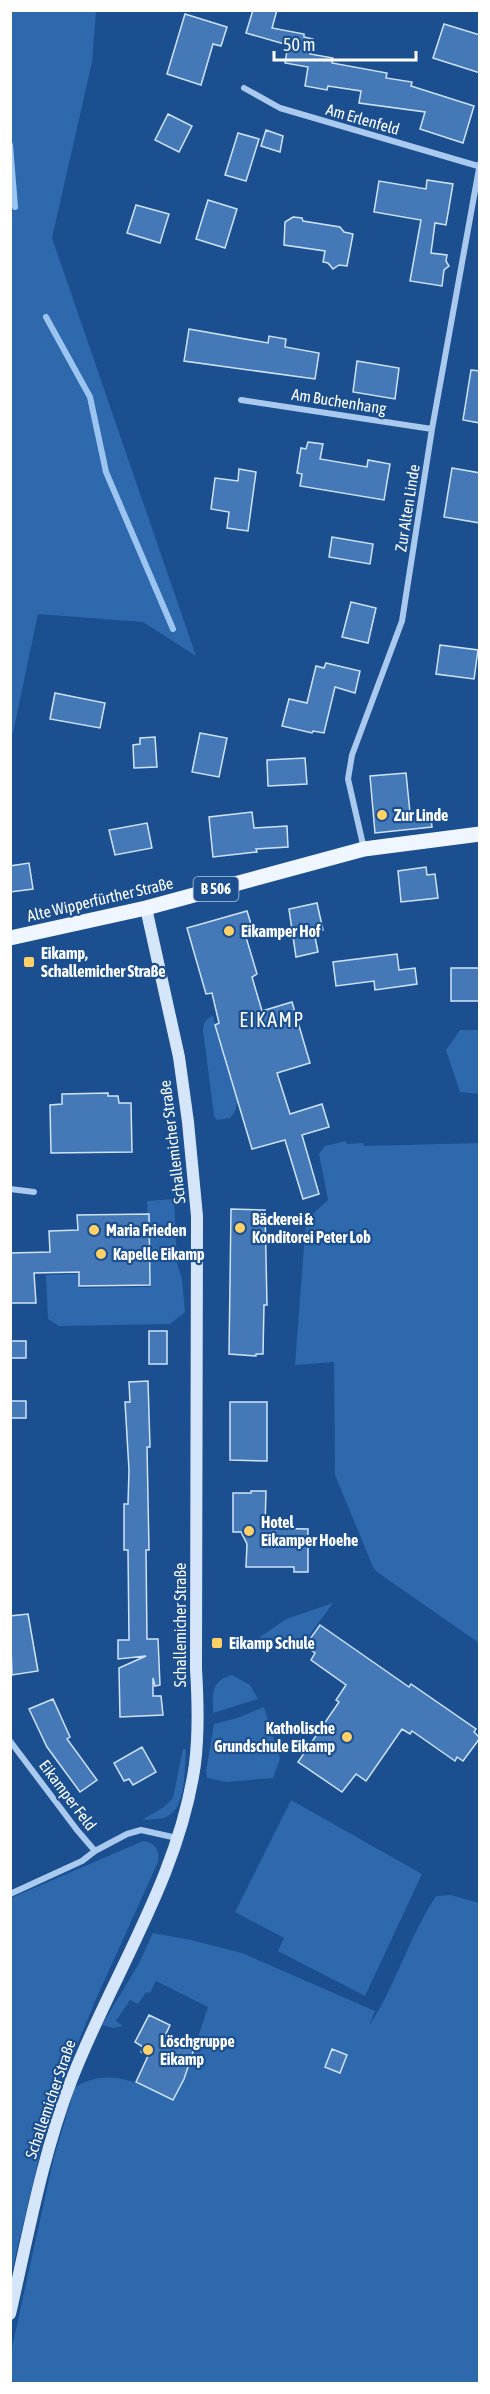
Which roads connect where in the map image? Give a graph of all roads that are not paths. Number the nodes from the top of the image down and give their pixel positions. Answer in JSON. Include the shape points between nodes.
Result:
{"nodes":[{"id":1,"x":244,"y":88,"type":"dead end"},
{"id":2,"x":479,"y":164,"type":"edge"},
{"id":3,"x":476,"y":205,"type":"edge"},
{"id":4,"x":241,"y":400,"type":"dead end"},
{"id":5,"x":432,"y":429,"type":"junction"},
{"id":6,"x":480,"y":834,"type":"edge"},
{"id":7,"x":364,"y":849,"type":"junction"},
{"id":8,"x":146,"y":908,"type":"junction"},
{"id":9,"x":10,"y":938,"type":"edge"},
{"id":10,"x":10,"y":1189,"type":"edge"},
{"id":11,"x":34,"y":1192,"type":"dead end"},
{"id":12,"x":10,"y":1741,"type":"edge"},
{"id":13,"x":178,"y":1838,"type":"junction"},
{"id":14,"x":95,"y":1851,"type":"junction"},
{"id":15,"x":10,"y":1894,"type":"edge"},
{"id":16,"x":10,"y":2314,"type":"edge"}],
"edges":[{"from":1,"to":2,"type":"street","name":"Am Erlenfeld","via":[[280,108]]},
{"from":2,"to":3,"type":"street","name":"Zur Alten Linde"},
{"from":3,"to":5,"type":"street","name":"Zur Alten Linde"},
{"from":4,"to":5,"type":"street","name":"Am Buchenhang"},
{"from":5,"to":7,"type":"street","name":"Zur Alten Linde","via":[[402,621],[352,755],[348,780]]},
{"from":6,"to":7,"type":"main road","name":"Alte Wipperfürther Straße","number":"B 506"},
{"from":7,"to":8,"type":"main road","name":"Alte Wipperfürther Straße","number":"B 506"},
{"from":8,"to":9,"type":"main road","name":"Alte Wipperfürther Straße","number":"B 506"},
{"from":8,"to":13,"type":"street","name":"Schallemicher Straße","via":[[179,1057],[197,1216],[199,1717],[195,1763]]},
{"from":10,"to":11,"type":"street"},
{"from":12,"to":14,"type":"street","name":"Eikamper Feld"},
{"from":13,"to":14,"type":"street","name":"Eikamper Feld","via":[[141,1830]]},
{"from":13,"to":16,"type":"street","name":"Schallemicher Straße","via":[[147,1917],[99,2013],[64,2100]]},
{"from":14,"to":15,"type":"street","via":[[82,1861]]}]}
